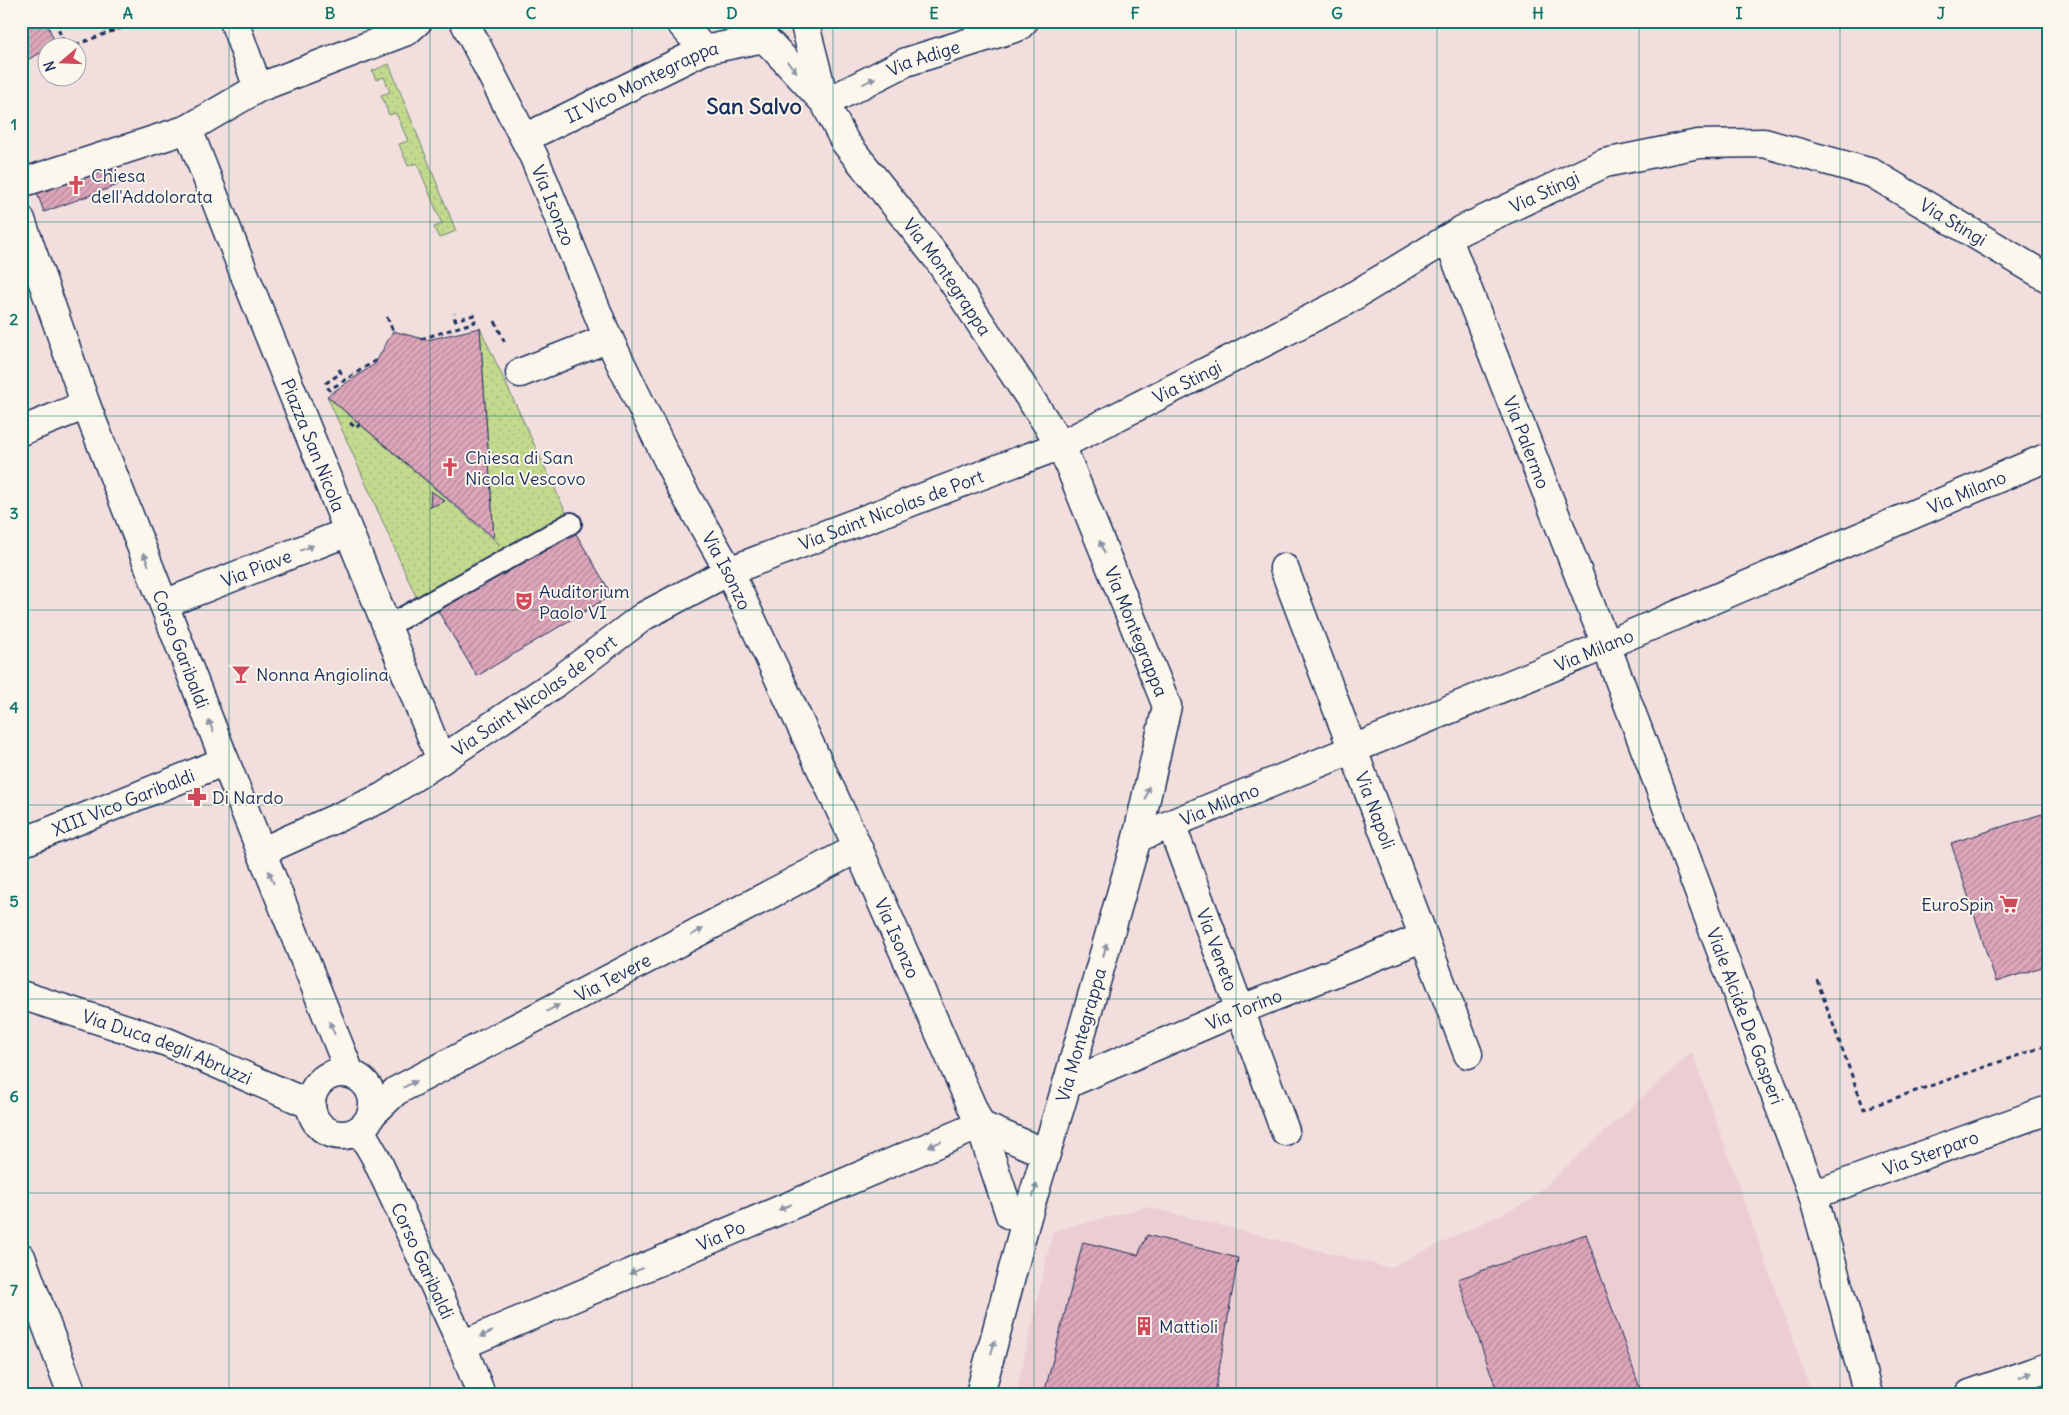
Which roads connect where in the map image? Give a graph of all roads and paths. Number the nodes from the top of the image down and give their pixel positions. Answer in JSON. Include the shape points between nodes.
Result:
{"nodes":[{"id":1,"x":55,"y":21,"type":"edge"},
{"id":2,"x":122,"y":21,"type":"edge"},
{"id":3,"x":140,"y":21,"type":"edge"},
{"id":4,"x":234,"y":21,"type":"edge"},
{"id":5,"x":418,"y":21,"type":"edge"},
{"id":6,"x":464,"y":21,"type":"edge"},
{"id":7,"x":679,"y":21,"type":"edge"},
{"id":8,"x":804,"y":21,"type":"edge"},
{"id":9,"x":1024,"y":21,"type":"edge"},
{"id":10,"x":124,"y":27,"type":"junction"},
{"id":11,"x":754,"y":30,"type":"edge"},
{"id":12,"x":63,"y":38,"type":"edge"},
{"id":13,"x":88,"y":40,"type":"edge"},
{"id":14,"x":704,"y":50,"type":"junction"},
{"id":15,"x":258,"y":88,"type":"junction"},
{"id":16,"x":825,"y":102,"type":"junction"},
{"id":17,"x":188,"y":129,"type":"junction"},
{"id":18,"x":525,"y":138,"type":"junction"},
{"id":19,"x":21,"y":183,"type":"edge"},
{"id":20,"x":24,"y":238,"type":"edge"},
{"id":21,"x":1448,"y":239,"type":"junction"},
{"id":22,"x":2048,"y":278,"type":"edge"},
{"id":23,"x":454,"y":314,"type":"dead end"},
{"id":24,"x":387,"y":316,"type":"dead end"},
{"id":25,"x":393,"y":331,"type":"dead end"},
{"id":26,"x":609,"y":338,"type":"junction"},
{"id":27,"x":421,"y":339,"type":"dead end"},
{"id":28,"x":378,"y":359,"type":"dead end"},
{"id":29,"x":339,"y":369,"type":"dead end"},
{"id":30,"x":520,"y":373,"type":"dead end"},
{"id":31,"x":86,"y":404,"type":"junction"},
{"id":32,"x":350,"y":423,"type":"dead end"},
{"id":33,"x":360,"y":424,"type":"dead end"},
{"id":34,"x":21,"y":431,"type":"edge"},
{"id":35,"x":1061,"y":445,"type":"junction"},
{"id":36,"x":2048,"y":458,"type":"edge"},
{"id":37,"x":571,"y":523,"type":"dead end"},
{"id":38,"x":348,"y":532,"type":"junction"},
{"id":39,"x":1284,"y":568,"type":"dead end"},
{"id":40,"x":729,"y":572,"type":"junction"},
{"id":41,"x":164,"y":604,"type":"junction"},
{"id":42,"x":386,"y":626,"type":"junction"},
{"id":43,"x":1606,"y":645,"type":"junction"},
{"id":44,"x":1351,"y":749,"type":"junction"},
{"id":45,"x":442,"y":760,"type":"junction"},
{"id":46,"x":225,"y":761,"type":"junction"},
{"id":47,"x":1171,"y":824,"type":"junction"},
{"id":48,"x":1137,"y":838,"type":"junction"},
{"id":49,"x":21,"y":843,"type":"edge"},
{"id":50,"x":858,"y":848,"type":"junction"},
{"id":51,"x":261,"y":852,"type":"junction"},
{"id":52,"x":1424,"y":937,"type":"junction"},
{"id":53,"x":1817,"y":980,"type":"dead end"},
{"id":54,"x":21,"y":995,"type":"edge"},
{"id":55,"x":1240,"y":1010,"type":"junction"},
{"id":56,"x":2048,"y":1045,"type":"edge"},
{"id":57,"x":1468,"y":1054,"type":"dead end"},
{"id":58,"x":350,"y":1074,"type":"junction"},
{"id":59,"x":1067,"y":1084,"type":"junction"},
{"id":60,"x":311,"y":1105,"type":"junction"},
{"id":61,"x":2048,"y":1110,"type":"edge"},
{"id":62,"x":366,"y":1122,"type":"junction"},
{"id":63,"x":980,"y":1125,"type":"junction"},
{"id":64,"x":1285,"y":1130,"type":"dead end"},
{"id":65,"x":1046,"y":1153,"type":"junction"},
{"id":66,"x":1813,"y":1196,"type":"junction"},
{"id":67,"x":1026,"y":1220,"type":"junction"},
{"id":68,"x":21,"y":1257,"type":"edge"},
{"id":69,"x":462,"y":1345,"type":"junction"},
{"id":70,"x":2048,"y":1367,"type":"edge"},
{"id":71,"x":72,"y":1394,"type":"edge"},
{"id":72,"x":480,"y":1394,"type":"edge"},
{"id":73,"x":980,"y":1394,"type":"edge"},
{"id":74,"x":1868,"y":1394,"type":"edge"},
{"id":75,"x":1970,"y":1394,"type":"edge"}],
"edges":[{"from":1,"to":12,"type":"path"},
{"from":2,"to":10,"type":"path"},
{"from":3,"to":10,"type":"path"},
{"from":4,"to":15,"type":"street"},
{"from":5,"to":15,"type":"street","via":[[406,31]]},
{"from":6,"to":18,"type":"street","name":"Via Isonzo"},
{"from":7,"to":14,"type":"street"},
{"from":8,"to":16,"type":"street","name":"Via Montegrappa"},
{"from":16,"to":9,"type":"street","name":"Via Adige","one_way":true,"via":[[906,62],[1018,27]]},
{"from":10,"to":13,"type":"path"},
{"from":11,"to":14,"type":"street","name":"II Vico Montegrappa"},
{"from":11,"to":16,"type":"street","one_way":true},
{"from":14,"to":18,"type":"street","name":"II Vico Montegrappa"},
{"from":15,"to":17,"type":"street"},
{"from":16,"to":35,"type":"street","name":"Via Montegrappa","via":[[845,142],[938,259]]},
{"from":17,"to":19,"type":"street"},
{"from":17,"to":38,"type":"street","name":"Piazza San Nicola"},
{"from":18,"to":26,"type":"street","name":"Via Isonzo"},
{"from":20,"to":31,"type":"street","name":"Corso Garibaldi"},
{"from":21,"to":22,"type":"street","name":"Via Stingi","via":[[1605,163],[1698,144],[1764,143],[1872,173]]},
{"from":21,"to":35,"type":"street","name":"Via Stingi","via":[[1342,303]]},
{"from":21,"to":43,"type":"street","name":"Via Palermo"},
{"from":23,"to":27,"type":"path","via":[[455,320],[474,315],[476,322]]},
{"from":24,"to":25,"type":"path"},
{"from":26,"to":30,"type":"street"},
{"from":26,"to":40,"type":"street","name":"Via Isonzo","via":[[681,487]]},
{"from":28,"to":29,"type":"path","via":[[329,390],[326,383],[341,373]]},
{"from":31,"to":34,"type":"street"},
{"from":41,"to":31,"type":"street","name":"Corso Garibaldi","one_way":true},
{"from":32,"to":33,"type":"path","via":[[356,428]]},
{"from":35,"to":40,"type":"street","name":"Via Saint Nicolas de Port"},
{"from":48,"to":35,"type":"street","name":"Via Montegrappa","one_way":true,"via":[[1167,706]]},
{"from":36,"to":43,"type":"street","name":"Via Milano"},
{"from":37,"to":42,"type":"lane"},
{"from":41,"to":38,"type":"street","name":"Via Piave","one_way":true},
{"from":38,"to":42,"type":"street","name":"Piazza San Nicola"},
{"from":39,"to":44,"type":"street","name":"Via Napoli"},
{"from":40,"to":45,"type":"street","name":"Via Saint Nicolas de Port","via":[[644,616],[557,682]]},
{"from":40,"to":50,"type":"street","name":"Via Isonzo"},
{"from":46,"to":41,"type":"street","name":"Corso Garibaldi","one_way":true},
{"from":42,"to":45,"type":"street","name":"Piazza San Nicola"},
{"from":43,"to":44,"type":"street","name":"Via Milano"},
{"from":43,"to":66,"type":"street","name":"Viale Alcide De Gasperi"},
{"from":44,"to":47,"type":"street","name":"Via Milano"},
{"from":44,"to":52,"type":"street","name":"Via Napoli"},
{"from":45,"to":51,"type":"street","name":"Via Saint Nicolas de Port","via":[[381,798]]},
{"from":46,"to":49,"type":"street","name":"XIII Vico Garibaldi"},
{"from":46,"to":51,"type":"street","name":"Corso Garibaldi"},
{"from":47,"to":48,"type":"street","name":"Via Milano"},
{"from":47,"to":55,"type":"street","name":"Via Veneto"},
{"from":59,"to":48,"type":"street","name":"Via Montegrappa","one_way":true},
{"from":62,"to":50,"type":"street","name":"Via Tevere","one_way":true,"via":[[396,1091]]},
{"from":50,"to":63,"type":"street","name":"Via Isonzo"},
{"from":58,"to":51,"type":"street","name":"Corso Garibaldi","one_way":true},
{"from":52,"to":55,"type":"street","name":"Via Torino"},
{"from":52,"to":57,"type":"street","name":"Via Napoli"},
{"from":53,"to":56,"type":"path","via":[[1864,1109]]},
{"from":54,"to":60,"type":"street","name":"Via Duca degli Abruzzi","via":[[167,1042]]},
{"from":55,"to":59,"type":"street","name":"Via Torino"},
{"from":55,"to":64,"type":"street","name":"Via Veneto"},
{"from":58,"to":60,"type":"street","via":[[331,1074],[323,1080],[312,1095]]},
{"from":58,"to":62,"type":"street","via":[[367,1085],[372,1094]]},
{"from":59,"to":65,"type":"street","name":"Via Montegrappa"},
{"from":60,"to":62,"type":"street","via":[[317,1122],[332,1134],[342,1135]]},
{"from":61,"to":66,"type":"street","name":"Via Sterparo"},
{"from":62,"to":69,"type":"street","name":"Corso Garibaldi","via":[[375,1156]]},
{"from":63,"to":65,"type":"street"},
{"from":63,"to":67,"type":"street","name":"Via Isonzo","via":[[1010,1215]]},
{"from":63,"to":69,"type":"street","name":"Via Po","one_way":true},
{"from":67,"to":65,"type":"street","name":"Via Montegrappa","one_way":true},
{"from":66,"to":74,"type":"street","name":"Viale Alcide De Gasperi"},
{"from":73,"to":67,"type":"street","name":"Via Montegrappa","one_way":true},
{"from":68,"to":71,"type":"street"},
{"from":69,"to":72,"type":"street","name":"Corso Garibaldi"},
{"from":75,"to":70,"type":"street","one_way":true}]}
